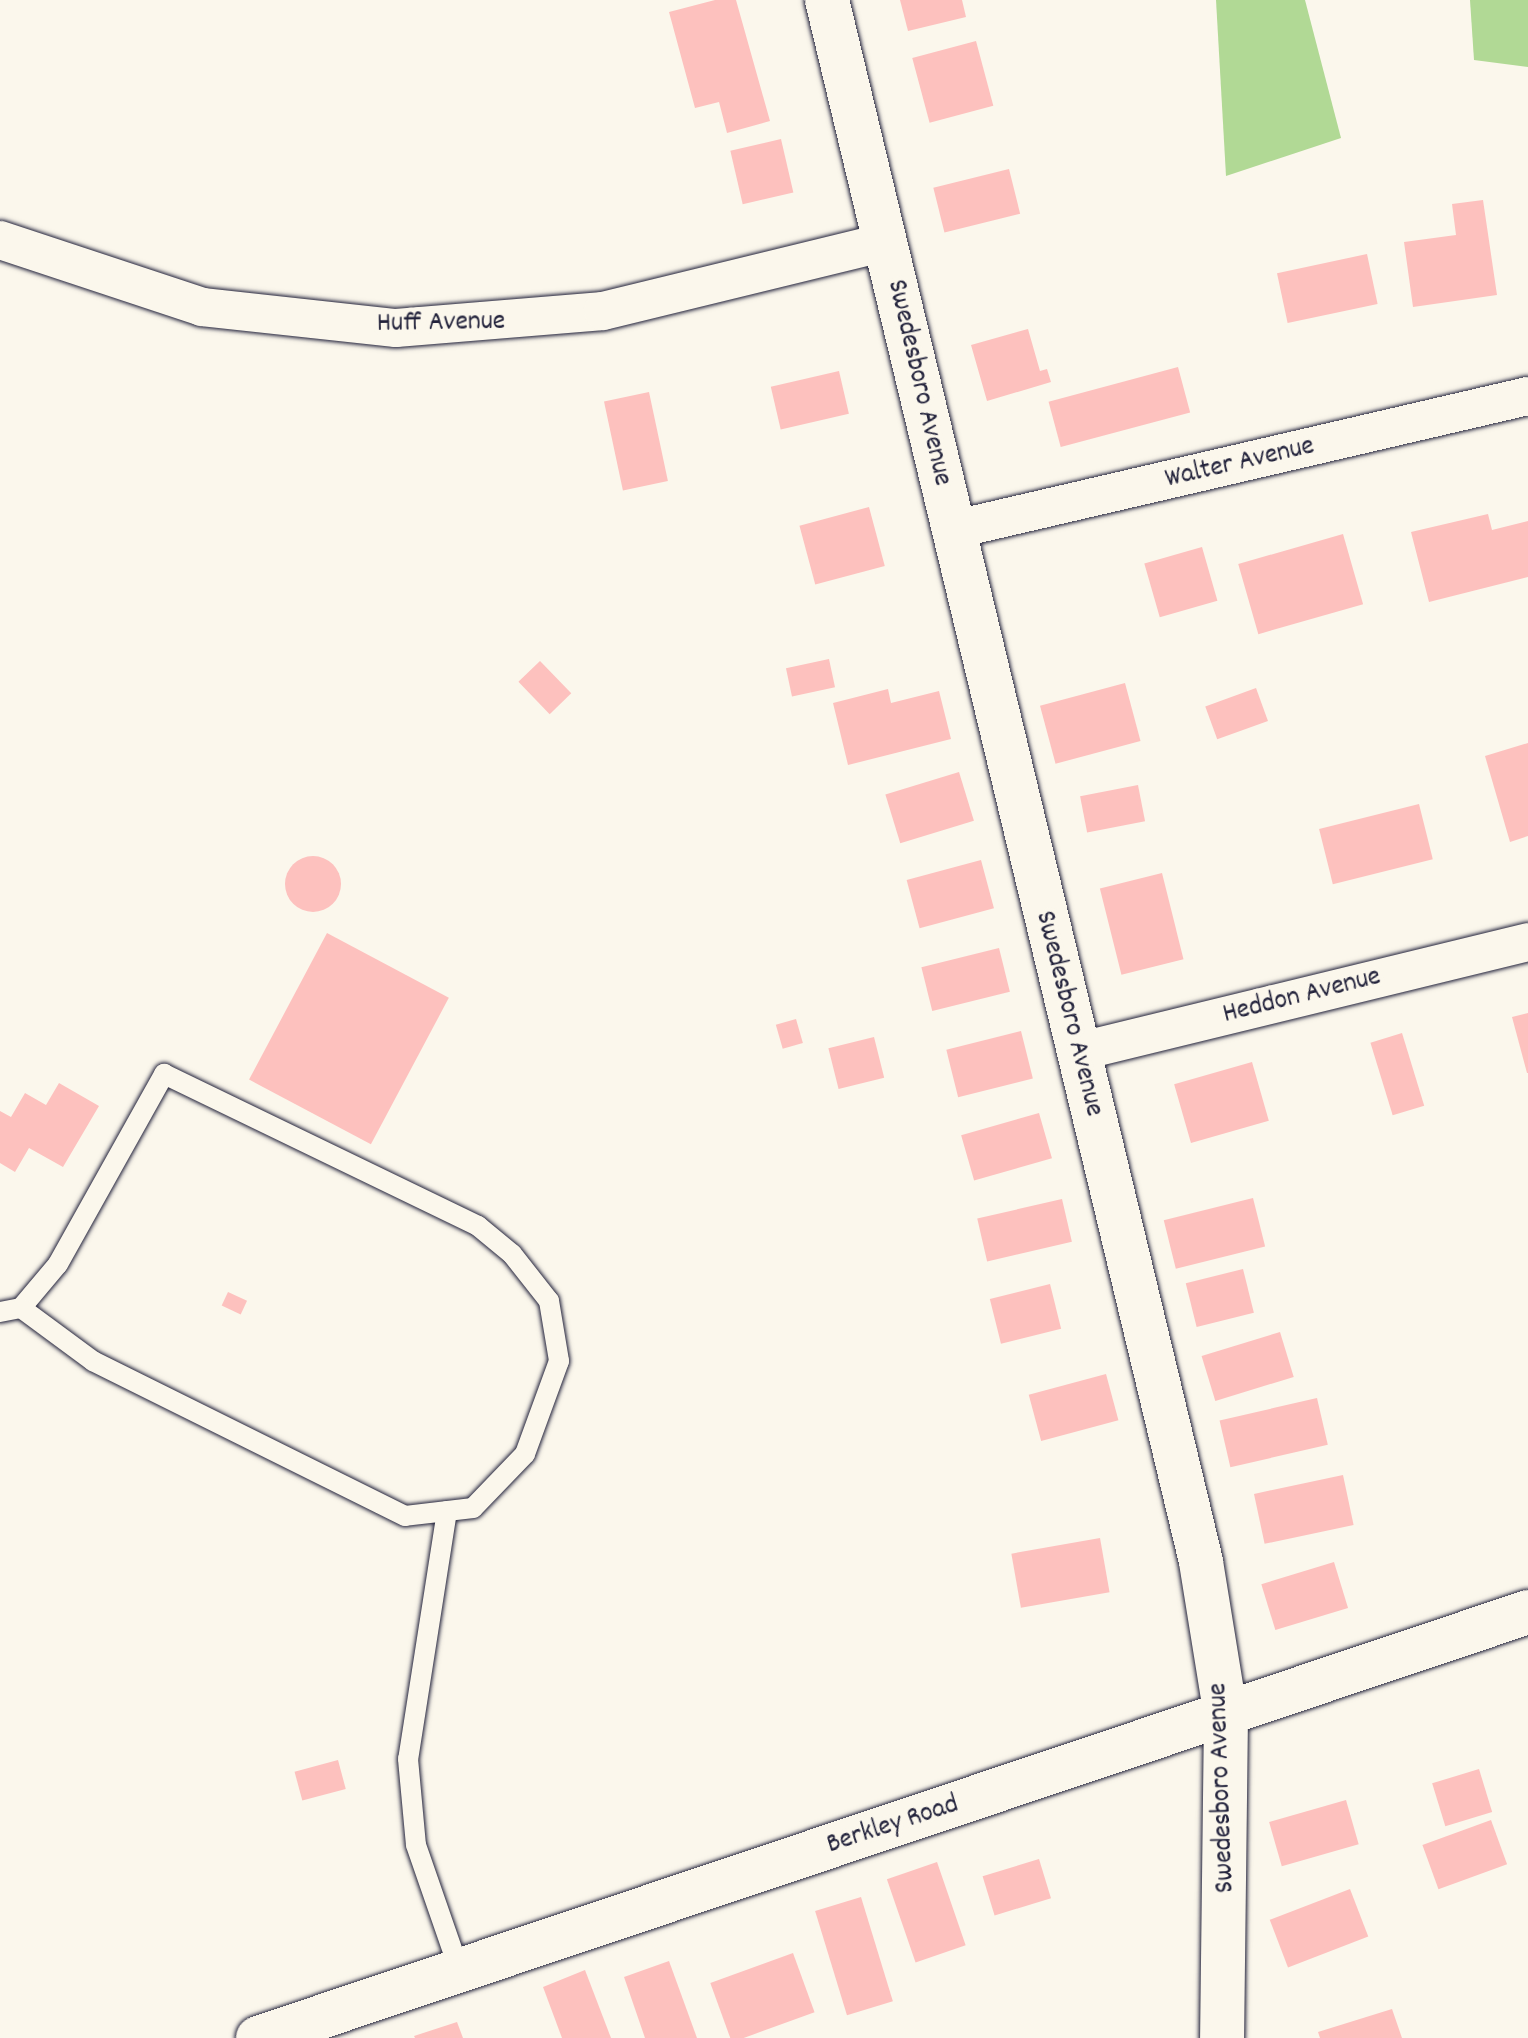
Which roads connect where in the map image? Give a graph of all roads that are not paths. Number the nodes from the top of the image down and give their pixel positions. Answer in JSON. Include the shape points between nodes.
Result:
{"nodes":[{"id":1,"x":827,"y":0,"type":"edge"},
{"id":2,"x":0,"y":240,"type":"edge"},
{"id":3,"x":886,"y":242,"type":"junction"},
{"id":4,"x":1528,"y":396,"type":"edge"},
{"id":5,"x":952,"y":530,"type":"junction"},
{"id":6,"x":1528,"y":942,"type":"edge"},
{"id":7,"x":1077,"y":1052,"type":"junction"},
{"id":8,"x":21,"y":1308,"type":"junction"},
{"id":9,"x":0,"y":1312,"type":"edge"},
{"id":10,"x":447,"y":1511,"type":"junction"},
{"id":11,"x":1528,"y":1612,"type":"edge"},
{"id":12,"x":1226,"y":1716,"type":"junction"},
{"id":13,"x":459,"y":1969,"type":"junction"},
{"id":14,"x":258,"y":2038,"type":"edge"},
{"id":15,"x":1222,"y":2038,"type":"edge"}],
"edges":[{"from":1,"to":3,"type":"street","name":"Swedesboro Avenue"},
{"from":2,"to":3,"type":"street","name":"Huff Avenue","via":[[202,307],[396,328],[502,324],[618,308]]},
{"from":3,"to":5,"type":"street","name":"Swedesboro Avenue"},
{"from":4,"to":5,"type":"street","name":"Walter Avenue"},
{"from":5,"to":7,"type":"street","name":"Swedesboro Avenue"},
{"from":6,"to":7,"type":"street","name":"Heddon Avenue"},
{"from":7,"to":12,"type":"street","name":"Swedesboro Avenue","via":[[1201,1562]]},
{"from":8,"to":9,"type":"lane"},
{"from":8,"to":10,"type":"lane","via":[[93,1361],[405,1516]]},
{"from":8,"to":10,"type":"lane","via":[[58,1264],[164,1074],[478,1226],[512,1254],[549,1301],[559,1361],[525,1454],[473,1508]]},
{"from":10,"to":13,"type":"lane","via":[[408,1759],[416,1845]]},
{"from":11,"to":12,"type":"street","name":"Berkley Road"},
{"from":12,"to":13,"type":"street","name":"Berkley Road"},
{"from":12,"to":15,"type":"street","name":"Swedesboro Avenue"},
{"from":13,"to":14,"type":"street","name":"Berkley Road"}]}
